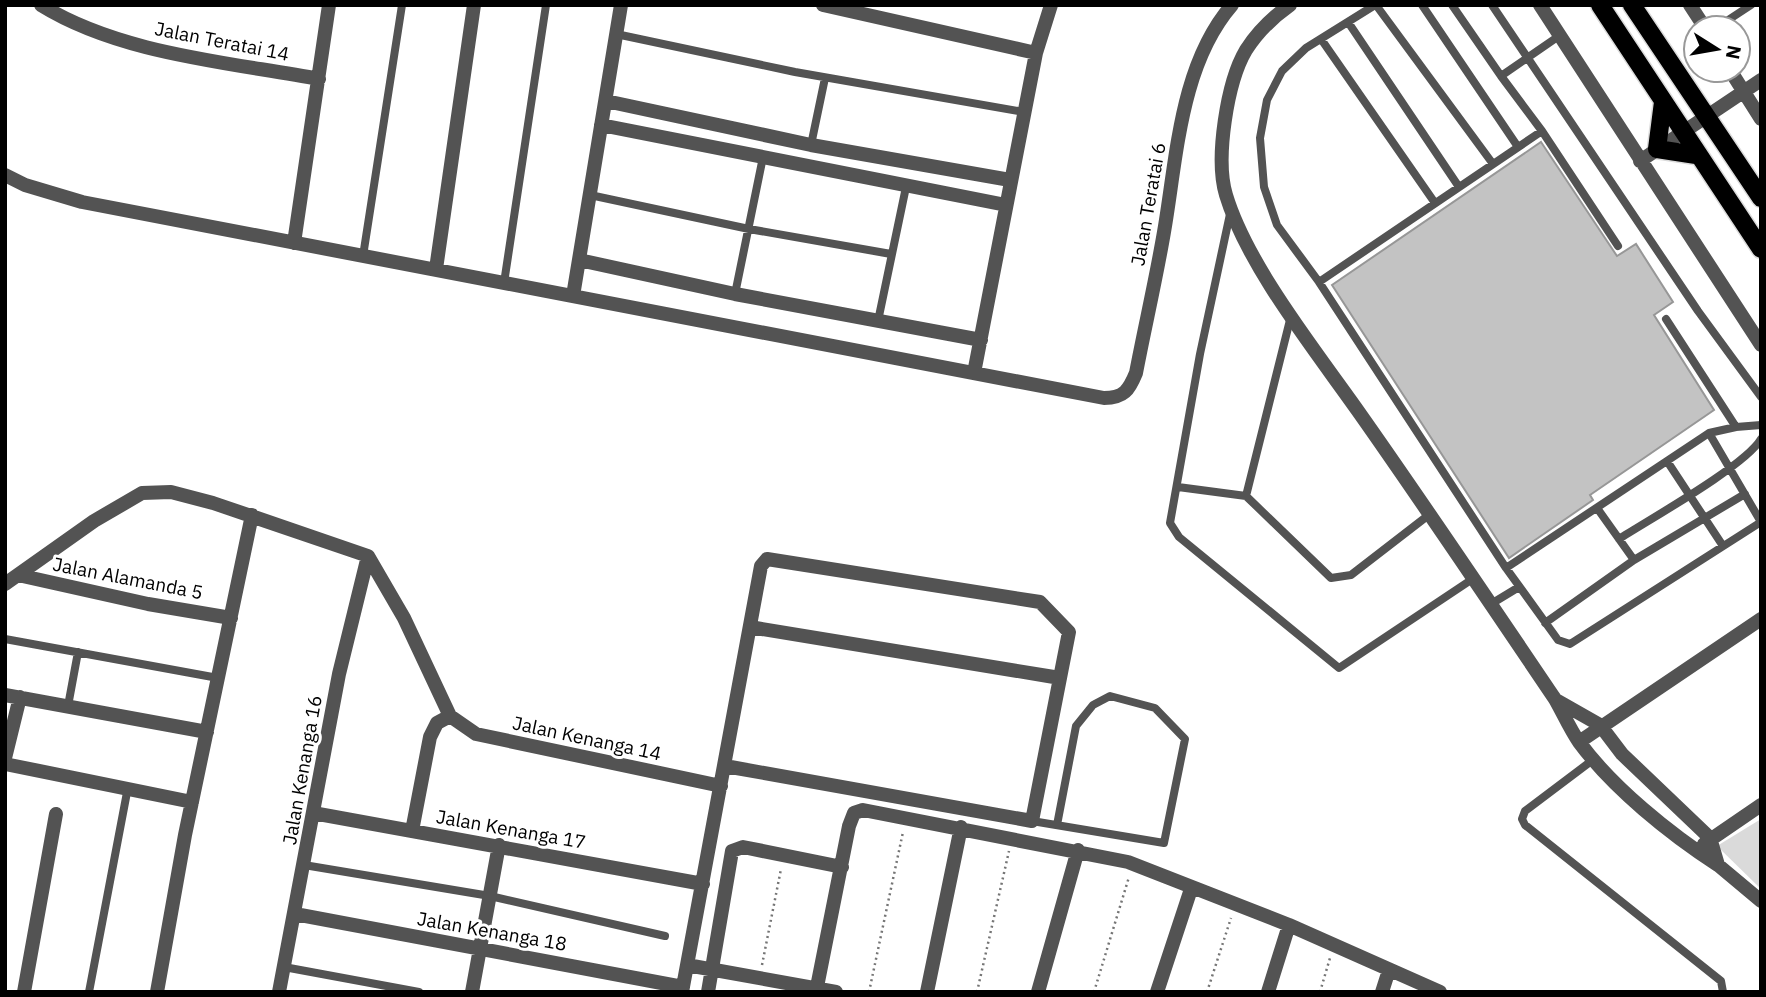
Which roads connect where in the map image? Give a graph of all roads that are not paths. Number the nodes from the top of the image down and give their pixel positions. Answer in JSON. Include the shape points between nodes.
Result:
{"nodes":[{"id":1,"x":41,"y":5,"type":"edge"},
{"id":2,"x":329,"y":5,"type":"edge"},
{"id":3,"x":402,"y":5,"type":"edge"},
{"id":4,"x":474,"y":5,"type":"edge"},
{"id":5,"x":546,"y":5,"type":"edge"},
{"id":6,"x":621,"y":5,"type":"edge"},
{"id":7,"x":823,"y":5,"type":"edge"},
{"id":8,"x":1051,"y":5,"type":"edge"},
{"id":9,"x":1232,"y":5,"type":"edge"},
{"id":10,"x":1290,"y":5,"type":"edge"},
{"id":11,"x":1376,"y":5,"type":"edge"},
{"id":12,"x":1422,"y":5,"type":"edge"},
{"id":13,"x":1452,"y":5,"type":"edge"},
{"id":14,"x":1492,"y":5,"type":"edge"},
{"id":15,"x":1539,"y":5,"type":"edge"},
{"id":16,"x":1600,"y":5,"type":"edge"},
{"id":17,"x":1632,"y":5,"type":"edge"},
{"id":18,"x":1348,"y":22,"type":"junction"},
{"id":19,"x":616,"y":34,"type":"junction"},
{"id":20,"x":1559,"y":36,"type":"junction"},
{"id":21,"x":1321,"y":39,"type":"junction"},
{"id":22,"x":1035,"y":53,"type":"junction"},
{"id":23,"x":1528,"y":58,"type":"junction"},
{"id":24,"x":1501,"y":76,"type":"junction"},
{"id":25,"x":825,"y":78,"type":"junction"},
{"id":26,"x":319,"y":79,"type":"junction"},
{"id":27,"x":1761,"y":80,"type":"edge"},
{"id":28,"x":1739,"y":84,"type":"edge"},
{"id":29,"x":1743,"y":91,"type":"junction"},
{"id":30,"x":1663,"y":99,"type":"junction"},
{"id":31,"x":606,"y":101,"type":"junction"},
{"id":32,"x":1024,"y":112,"type":"junction"},
{"id":33,"x":1704,"y":117,"type":"junction"},
{"id":34,"x":1761,"y":120,"type":"edge"},
{"id":35,"x":601,"y":125,"type":"junction"},
{"id":36,"x":1542,"y":131,"type":"junction"},
{"id":37,"x":1682,"y":133,"type":"junction"},
{"id":38,"x":811,"y":145,"type":"junction"},
{"id":39,"x":1518,"y":147,"type":"junction"},
{"id":40,"x":1657,"y":149,"type":"junction"},
{"id":41,"x":1696,"y":155,"type":"junction"},
{"id":42,"x":763,"y":157,"type":"junction"},
{"id":43,"x":1640,"y":161,"type":"junction"},
{"id":44,"x":1493,"y":164,"type":"junction"},
{"id":45,"x":5,"y":175,"type":"edge"},
{"id":46,"x":1010,"y":180,"type":"junction"},
{"id":47,"x":906,"y":187,"type":"junction"},
{"id":48,"x":1459,"y":187,"type":"junction"},
{"id":49,"x":590,"y":195,"type":"junction"},
{"id":50,"x":1761,"y":198,"type":"edge"},
{"id":51,"x":1435,"y":203,"type":"junction"},
{"id":52,"x":1006,"y":205,"type":"junction"},
{"id":53,"x":1231,"y":207,"type":"junction"},
{"id":54,"x":749,"y":229,"type":"junction"},
{"id":55,"x":294,"y":243,"type":"junction"},
{"id":56,"x":1619,"y":246,"type":"dead end"},
{"id":57,"x":1761,"y":249,"type":"edge"},
{"id":58,"x":891,"y":254,"type":"junction"},
{"id":59,"x":363,"y":256,"type":"junction"},
{"id":60,"x":579,"y":260,"type":"junction"},
{"id":61,"x":436,"y":269,"type":"junction"},
{"id":62,"x":1320,"y":282,"type":"junction"},
{"id":63,"x":504,"y":284,"type":"junction"},
{"id":64,"x":735,"y":294,"type":"junction"},
{"id":65,"x":573,"y":296,"type":"junction"},
{"id":66,"x":1292,"y":316,"type":"junction"},
{"id":67,"x":1666,"y":318,"type":"dead end"},
{"id":68,"x":878,"y":321,"type":"junction"},
{"id":69,"x":981,"y":340,"type":"junction"},
{"id":70,"x":1761,"y":345,"type":"edge"},
{"id":71,"x":975,"y":373,"type":"junction"},
{"id":72,"x":1761,"y":397,"type":"edge"},
{"id":73,"x":1761,"y":425,"type":"edge"},
{"id":74,"x":1736,"y":428,"type":"junction"},
{"id":75,"x":1709,"y":433,"type":"junction"},
{"id":76,"x":1759,"y":447,"type":"edge"},
{"id":77,"x":1667,"y":461,"type":"junction"},
{"id":78,"x":1730,"y":467,"type":"junction"},
{"id":79,"x":1178,"y":487,"type":"junction"},
{"id":80,"x":1689,"y":494,"type":"junction"},
{"id":81,"x":1745,"y":494,"type":"junction"},
{"id":82,"x":1246,"y":496,"type":"junction"},
{"id":83,"x":1597,"y":508,"type":"junction"},
{"id":84,"x":1430,"y":513,"type":"junction"},
{"id":85,"x":252,"y":515,"type":"junction"},
{"id":86,"x":1704,"y":518,"type":"junction"},
{"id":87,"x":1761,"y":522,"type":"edge"},
{"id":88,"x":1619,"y":539,"type":"junction"},
{"id":89,"x":1723,"y":546,"type":"junction"},
{"id":90,"x":368,"y":556,"type":"junction"},
{"id":91,"x":1634,"y":560,"type":"junction"},
{"id":92,"x":1506,"y":568,"type":"junction"},
{"id":93,"x":1474,"y":578,"type":"junction"},
{"id":94,"x":11,"y":580,"type":"edge"},
{"id":95,"x":1518,"y":587,"type":"junction"},
{"id":96,"x":1491,"y":604,"type":"junction"},
{"id":97,"x":231,"y":618,"type":"junction"},
{"id":98,"x":1761,"y":619,"type":"edge"},
{"id":99,"x":1545,"y":623,"type":"junction"},
{"id":100,"x":750,"y":627,"type":"junction"},
{"id":101,"x":5,"y":639,"type":"edge"},
{"id":102,"x":78,"y":652,"type":"junction"},
{"id":103,"x":218,"y":678,"type":"junction"},
{"id":104,"x":1060,"y":678,"type":"junction"},
{"id":105,"x":13,"y":696,"type":"edge"},
{"id":106,"x":1555,"y":699,"type":"junction"},
{"id":107,"x":68,"y":706,"type":"junction"},
{"id":108,"x":450,"y":716,"type":"junction"},
{"id":109,"x":1600,"y":725,"type":"junction"},
{"id":110,"x":207,"y":732,"type":"junction"},
{"id":111,"x":1579,"y":742,"type":"junction"},
{"id":112,"x":5,"y":758,"type":"edge"},
{"id":113,"x":1594,"y":759,"type":"junction"},
{"id":114,"x":5,"y":764,"type":"edge"},
{"id":115,"x":725,"y":766,"type":"junction"},
{"id":116,"x":721,"y":786,"type":"junction"},
{"id":117,"x":128,"y":788,"type":"junction"},
{"id":118,"x":192,"y":802,"type":"junction"},
{"id":119,"x":1761,"y":805,"type":"edge"},
{"id":120,"x":313,"y":813,"type":"junction"},
{"id":121,"x":56,"y":814,"type":"dead end"},
{"id":122,"x":1032,"y":821,"type":"junction"},
{"id":123,"x":1057,"y":825,"type":"junction"},
{"id":124,"x":961,"y":827,"type":"junction"},
{"id":125,"x":412,"y":831,"type":"junction"},
{"id":126,"x":1710,"y":838,"type":"junction"},
{"id":127,"x":499,"y":845,"type":"junction"},
{"id":128,"x":1078,"y":850,"type":"junction"},
{"id":129,"x":1697,"y":852,"type":"junction"},
{"id":130,"x":304,"y":865,"type":"junction"},
{"id":131,"x":1718,"y":865,"type":"junction"},
{"id":132,"x":842,"y":867,"type":"junction"},
{"id":133,"x":703,"y":884,"type":"junction"},
{"id":134,"x":1191,"y":888,"type":"junction"},
{"id":135,"x":489,"y":896,"type":"junction"},
{"id":136,"x":1761,"y":901,"type":"edge"},
{"id":137,"x":295,"y":914,"type":"junction"},
{"id":138,"x":1289,"y":925,"type":"junction"},
{"id":139,"x":665,"y":936,"type":"dead end"},
{"id":140,"x":480,"y":948,"type":"junction"},
{"id":141,"x":687,"y":965,"type":"junction"},
{"id":142,"x":284,"y":967,"type":"junction"},
{"id":143,"x":712,"y":970,"type":"junction"},
{"id":144,"x":1389,"y":970,"type":"junction"},
{"id":145,"x":682,"y":989,"type":"edge"},
{"id":146,"x":817,"y":990,"type":"edge"},
{"id":147,"x":24,"y":992,"type":"edge"},
{"id":148,"x":89,"y":992,"type":"edge"},
{"id":149,"x":157,"y":992,"type":"edge"},
{"id":150,"x":279,"y":992,"type":"edge"},
{"id":151,"x":419,"y":992,"type":"edge"},
{"id":152,"x":472,"y":992,"type":"edge"},
{"id":153,"x":708,"y":992,"type":"edge"},
{"id":154,"x":836,"y":992,"type":"edge"},
{"id":155,"x":928,"y":992,"type":"edge"},
{"id":156,"x":1038,"y":992,"type":"edge"},
{"id":157,"x":1157,"y":992,"type":"edge"},
{"id":158,"x":1268,"y":992,"type":"edge"},
{"id":159,"x":1382,"y":992,"type":"edge"},
{"id":160,"x":1440,"y":992,"type":"edge"},
{"id":161,"x":1723,"y":992,"type":"edge"}],
"edges":[{"from":1,"to":26,"type":"street","name":"Jalan Teratai 14","via":[[70,23],[134,44]]},
{"from":2,"to":26,"type":"street"},
{"from":3,"to":59,"type":"lane"},
{"from":4,"to":61,"type":"street"},
{"from":5,"to":63,"type":"lane"},
{"from":6,"to":19,"type":"street"},
{"from":7,"to":22,"type":"street"},
{"from":8,"to":22,"type":"street"},
{"from":9,"to":71,"type":"street","name":"Jalan Teratai 6","via":[[1206,48],[1189,94],[1136,373],[1129,389],[1118,398],[1104,398]]},
{"from":10,"to":53,"type":"street","via":[[1275,15],[1245,51],[1228,101],[1220,154]]},
{"from":11,"to":18,"type":"lane"},
{"from":11,"to":44,"type":"lane"},
{"from":12,"to":39,"type":"lane"},
{"from":13,"to":24,"type":"lane"},
{"from":14,"to":23,"type":"lane"},
{"from":15,"to":20,"type":"street"},
{"from":16,"to":30,"type":"main road"},
{"from":17,"to":33,"type":"main road"},
{"from":18,"to":21,"type":"lane"},
{"from":18,"to":48,"type":"lane"},
{"from":19,"to":25,"type":"lane"},
{"from":19,"to":31,"type":"street"},
{"from":20,"to":23,"type":"lane"},
{"from":20,"to":43,"type":"street"},
{"from":21,"to":51,"type":"lane"},
{"from":21,"to":62,"type":"lane","via":[[1282,72],[1267,100],[1261,138],[1264,187],[1277,225]]},
{"from":22,"to":32,"type":"street"},
{"from":23,"to":24,"type":"lane"},
{"from":23,"to":72,"type":"lane"},
{"from":24,"to":36,"type":"lane"},
{"from":25,"to":32,"type":"lane"},
{"from":25,"to":38,"type":"lane"},
{"from":26,"to":55,"type":"street"},
{"from":27,"to":29,"type":"street"},
{"from":28,"to":29,"type":"street"},
{"from":29,"to":33,"type":"street"},
{"from":29,"to":34,"type":"street"},
{"from":30,"to":37,"type":"main road"},
{"from":30,"to":40,"type":"main road"},
{"from":31,"to":35,"type":"street"},
{"from":31,"to":38,"type":"street"},
{"from":32,"to":46,"type":"street"},
{"from":33,"to":37,"type":"street"},
{"from":33,"to":50,"type":"main road"},
{"from":35,"to":42,"type":"street"},
{"from":35,"to":49,"type":"street"},
{"from":36,"to":39,"type":"lane"},
{"from":36,"to":56,"type":"lane"},
{"from":37,"to":40,"type":"street"},
{"from":37,"to":41,"type":"main road"},
{"from":38,"to":46,"type":"street"},
{"from":39,"to":44,"type":"lane"},
{"from":40,"to":41,"type":"main road"},
{"from":40,"to":43,"type":"street"},
{"from":41,"to":57,"type":"main road"},
{"from":42,"to":47,"type":"street"},
{"from":42,"to":54,"type":"lane"},
{"from":43,"to":70,"type":"street"},
{"from":44,"to":48,"type":"lane"},
{"from":45,"to":55,"type":"street","via":[[82,202]]},
{"from":46,"to":52,"type":"street"},
{"from":47,"to":52,"type":"street"},
{"from":47,"to":58,"type":"lane"},
{"from":48,"to":51,"type":"lane"},
{"from":49,"to":54,"type":"lane"},
{"from":49,"to":60,"type":"street"},
{"from":51,"to":62,"type":"lane"},
{"from":52,"to":69,"type":"street"},
{"from":53,"to":66,"type":"street","via":[[1247,243]]},
{"from":53,"to":79,"type":"lane"},
{"from":54,"to":58,"type":"lane"},
{"from":54,"to":64,"type":"lane"},
{"from":55,"to":59,"type":"street"},
{"from":58,"to":68,"type":"lane"},
{"from":59,"to":61,"type":"street"},
{"from":60,"to":64,"type":"street"},
{"from":60,"to":65,"type":"street"},
{"from":61,"to":63,"type":"street"},
{"from":62,"to":92,"type":"lane"},
{"from":63,"to":65,"type":"street"},
{"from":64,"to":68,"type":"street"},
{"from":65,"to":71,"type":"street"},
{"from":66,"to":82,"type":"lane"},
{"from":66,"to":84,"type":"street"},
{"from":67,"to":74,"type":"lane"},
{"from":68,"to":69,"type":"street"},
{"from":69,"to":71,"type":"street"},
{"from":73,"to":74,"type":"lane"},
{"from":74,"to":75,"type":"lane"},
{"from":75,"to":77,"type":"lane"},
{"from":75,"to":78,"type":"lane"},
{"from":76,"to":78,"type":"lane"},
{"from":77,"to":80,"type":"lane"},
{"from":77,"to":83,"type":"lane"},
{"from":78,"to":80,"type":"lane"},
{"from":78,"to":81,"type":"lane"},
{"from":79,"to":82,"type":"lane"},
{"from":79,"to":93,"type":"lane","via":[[1170,523],[1178,537],[1336,667]]},
{"from":80,"to":86,"type":"lane"},
{"from":80,"to":88,"type":"lane"},
{"from":81,"to":86,"type":"lane"},
{"from":81,"to":87,"type":"lane"},
{"from":82,"to":84,"type":"lane","via":[[1331,578],[1351,575]]},
{"from":83,"to":88,"type":"lane"},
{"from":83,"to":92,"type":"lane"},
{"from":84,"to":93,"type":"street"},
{"from":85,"to":90,"type":"street"},
{"from":85,"to":94,"type":"street","via":[[171,492],[142,493]]},
{"from":85,"to":97,"type":"street"},
{"from":86,"to":89,"type":"lane"},
{"from":86,"to":91,"type":"lane"},
{"from":87,"to":89,"type":"lane"},
{"from":88,"to":91,"type":"lane"},
{"from":89,"to":99,"type":"lane","via":[[1570,644],[1558,640]]},
{"from":90,"to":108,"type":"street","via":[[404,618]]},
{"from":90,"to":120,"type":"street","name":"Jalan Kenanga 16","via":[[339,674]]},
{"from":91,"to":99,"type":"lane"},
{"from":92,"to":95,"type":"lane"},
{"from":93,"to":96,"type":"street"},
{"from":94,"to":97,"type":"street","name":"Jalan Alamanda 5"},
{"from":95,"to":96,"type":"lane"},
{"from":95,"to":99,"type":"lane"},
{"from":96,"to":106,"type":"street"},
{"from":97,"to":103,"type":"street"},
{"from":98,"to":109,"type":"street"},
{"from":100,"to":104,"type":"street"},
{"from":100,"to":104,"type":"street","via":[[766,559],[1040,602],[1069,632]]},
{"from":100,"to":115,"type":"street"},
{"from":101,"to":102,"type":"lane"},
{"from":102,"to":103,"type":"lane"},
{"from":102,"to":107,"type":"lane"},
{"from":103,"to":110,"type":"street"},
{"from":104,"to":122,"type":"street"},
{"from":105,"to":107,"type":"street"},
{"from":105,"to":112,"type":"street"},
{"from":106,"to":109,"type":"street"},
{"from":106,"to":111,"type":"street"},
{"from":107,"to":110,"type":"street"},
{"from":108,"to":116,"type":"street","name":"Jalan Kenanga 14","via":[[476,734]]},
{"from":108,"to":125,"type":"street","via":[[437,723],[430,737]]},
{"from":109,"to":111,"type":"street"},
{"from":109,"to":126,"type":"street","via":[[1622,754]]},
{"from":110,"to":118,"type":"street"},
{"from":111,"to":113,"type":"street"},
{"from":113,"to":129,"type":"street","via":[[1612,780]]},
{"from":113,"to":161,"type":"lane","via":[[1525,811],[1525,825],[1721,982]]},
{"from":114,"to":117,"type":"street"},
{"from":115,"to":116,"type":"street"},
{"from":115,"to":122,"type":"street"},
{"from":116,"to":133,"type":"street"},
{"from":117,"to":118,"type":"street"},
{"from":117,"to":148,"type":"lane"},
{"from":118,"to":149,"type":"street"},
{"from":119,"to":126,"type":"street"},
{"from":120,"to":125,"type":"street","name":"Jalan Kenanga 17"},
{"from":120,"to":130,"type":"street","name":"Jalan Kenanga 16"},
{"from":121,"to":147,"type":"street"},
{"from":122,"to":123,"type":"lane"},
{"from":123,"to":123,"type":"lane","via":[[1164,843],[1185,739],[1155,708],[1110,696],[1093,705],[1076,726]]},
{"from":124,"to":128,"type":"street"},
{"from":124,"to":132,"type":"street","via":[[863,810],[854,813]]},
{"from":124,"to":155,"type":"street"},
{"from":125,"to":127,"type":"street","name":"Jalan Kenanga 17"},
{"from":126,"to":129,"type":"street"},
{"from":126,"to":131,"type":"street"},
{"from":127,"to":133,"type":"street","name":"Jalan Kenanga 17"},
{"from":127,"to":135,"type":"street"},
{"from":128,"to":134,"type":"street","via":[[1133,864]]},
{"from":128,"to":156,"type":"street"},
{"from":129,"to":131,"type":"street"},
{"from":130,"to":135,"type":"lane"},
{"from":130,"to":137,"type":"street","name":"Jalan Kenanga 16"},
{"from":131,"to":136,"type":"street"},
{"from":132,"to":143,"type":"street","via":[[743,847],[733,851]]},
{"from":132,"to":146,"type":"street"},
{"from":133,"to":141,"type":"street"},
{"from":134,"to":138,"type":"street"},
{"from":134,"to":157,"type":"street"},
{"from":135,"to":139,"type":"lane"},
{"from":135,"to":140,"type":"street"},
{"from":137,"to":140,"type":"street","name":"Jalan Kenanga 18"},
{"from":137,"to":142,"type":"street","name":"Jalan Kenanga 16"},
{"from":138,"to":144,"type":"street"},
{"from":138,"to":158,"type":"street"},
{"from":140,"to":145,"type":"street","name":"Jalan Kenanga 18"},
{"from":140,"to":152,"type":"street"},
{"from":141,"to":143,"type":"street"},
{"from":141,"to":145,"type":"street"},
{"from":142,"to":150,"type":"street","name":"Jalan Kenanga 16"},
{"from":142,"to":151,"type":"lane"},
{"from":143,"to":146,"type":"street"},
{"from":143,"to":153,"type":"street"},
{"from":144,"to":159,"type":"street"},
{"from":144,"to":160,"type":"street"},
{"from":146,"to":154,"type":"street"}]}
